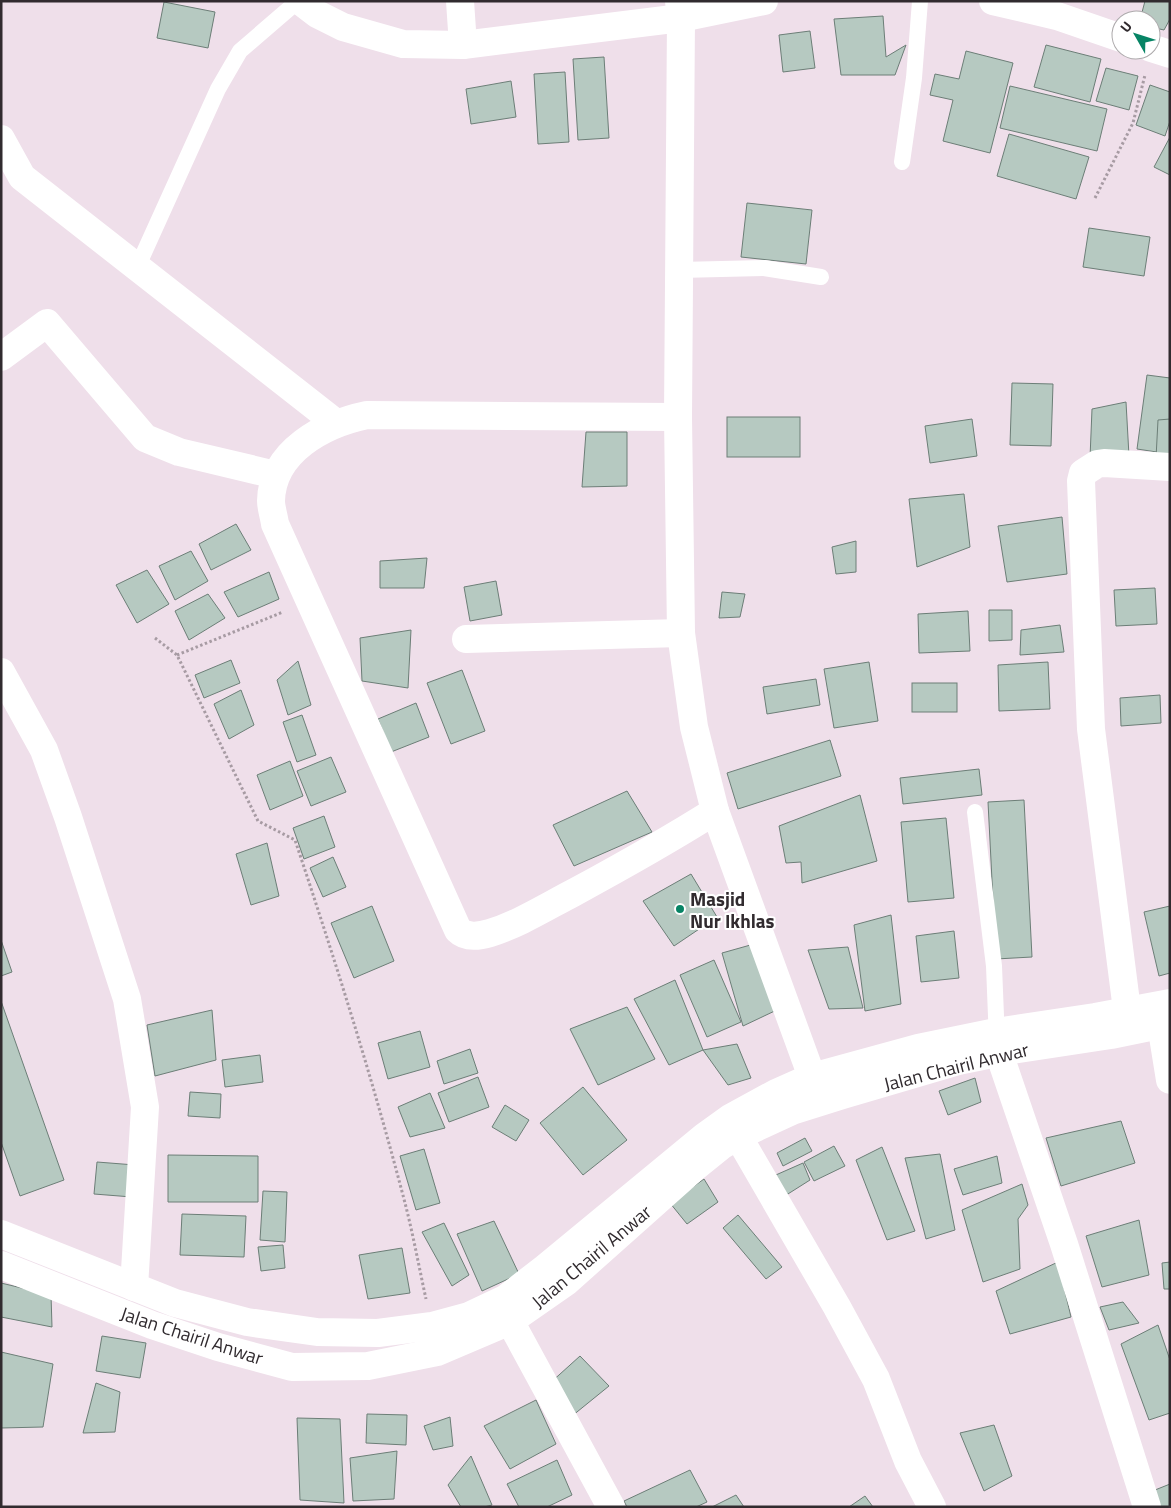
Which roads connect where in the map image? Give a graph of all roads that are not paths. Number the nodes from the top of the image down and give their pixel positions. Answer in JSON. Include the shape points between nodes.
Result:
{"nodes":[{"id":1,"x":299,"y":1,"type":"edge"},
{"id":2,"x":460,"y":1,"type":"edge"},
{"id":3,"x":764,"y":1,"type":"edge"},
{"id":4,"x":920,"y":1,"type":"edge"},
{"id":5,"x":993,"y":1,"type":"edge"},
{"id":6,"x":1059,"y":9,"type":"edge"},
{"id":7,"x":680,"y":10,"type":"edge"},
{"id":8,"x":1111,"y":33,"type":"edge"},
{"id":9,"x":463,"y":45,"type":"junction"},
{"id":10,"x":1,"y":139,"type":"edge"},
{"id":11,"x":902,"y":162,"type":"dead end"},
{"id":12,"x":137,"y":268,"type":"junction"},
{"id":13,"x":678,"y":270,"type":"junction"},
{"id":14,"x":821,"y":277,"type":"dead end"},
{"id":15,"x":1,"y":357,"type":"edge"},
{"id":16,"x":678,"y":417,"type":"junction"},
{"id":17,"x":336,"y":423,"type":"junction"},
{"id":18,"x":1170,"y":467,"type":"edge"},
{"id":19,"x":276,"y":476,"type":"junction"},
{"id":20,"x":681,"y":633,"type":"junction"},
{"id":21,"x":466,"y":639,"type":"dead end"},
{"id":22,"x":1,"y":672,"type":"edge"},
{"id":23,"x":716,"y":812,"type":"junction"},
{"id":24,"x":974,"y":812,"type":"dead end"},
{"id":25,"x":1127,"y":1010,"type":"junction"},
{"id":26,"x":1167,"y":1017,"type":"edge"},
{"id":27,"x":998,"y":1042,"type":"junction"},
{"id":28,"x":812,"y":1077,"type":"junction"},
{"id":29,"x":1170,"y":1080,"type":"edge"},
{"id":30,"x":738,"y":1136,"type":"junction"},
{"id":31,"x":1,"y":1234,"type":"edge"},
{"id":32,"x":1,"y":1265,"type":"edge"},
{"id":33,"x":134,"y":1287,"type":"junction"},
{"id":34,"x":510,"y":1321,"type":"junction"},
{"id":35,"x":612,"y":1507,"type":"edge"},
{"id":36,"x":932,"y":1507,"type":"edge"},
{"id":37,"x":1147,"y":1507,"type":"edge"}],
"edges":[{"from":1,"to":9,"type":"street","via":[[343,27],[403,44]]},
{"from":1,"to":12,"type":"lane","via":[[240,51],[218,89]]},
{"from":2,"to":9,"type":"street"},
{"from":3,"to":7,"type":"street"},
{"from":4,"to":11,"type":"lane","via":[[914,78]]},
{"from":5,"to":6,"type":"street"},
{"from":6,"to":8,"type":"street"},
{"from":7,"to":9,"type":"street"},
{"from":7,"to":13,"type":"street"},
{"from":10,"to":12,"type":"street","via":[[22,177]]},
{"from":12,"to":17,"type":"street"},
{"from":13,"to":14,"type":"lane","via":[[764,268]]},
{"from":13,"to":16,"type":"street"},
{"from":15,"to":19,"type":"street","via":[[47,323],[145,438],[179,452]]},
{"from":16,"to":17,"type":"street","via":[[367,415]]},
{"from":16,"to":20,"type":"street"},
{"from":17,"to":19,"type":"street","via":[[293,450]]},
{"from":18,"to":25,"type":"street","via":[[1097,464],[1083,473],[1081,482],[1091,728]]},
{"from":19,"to":23,"type":"street","via":[[271,501],[275,524],[438,890],[462,934],[489,934],[521,920]]},
{"from":20,"to":21,"type":"street"},
{"from":20,"to":23,"type":"street","via":[[694,727]]},
{"from":22,"to":33,"type":"street","via":[[44,750],[127,999],[145,1107]]},
{"from":23,"to":28,"type":"street"},
{"from":24,"to":27,"type":"lane","via":[[994,966]]},
{"from":25,"to":26,"type":"street","name":"Jalan Chairil Anwar"},
{"from":25,"to":27,"type":"street","name":"Jalan Chairil Anwar"},
{"from":26,"to":27,"type":"street","name":"Jalan Chairil Anwar","via":[[1111,1035]]},
{"from":26,"to":29,"type":"street"},
{"from":27,"to":28,"type":"street","name":"Jalan Chairil Anwar","via":[[918,1048]]},
{"from":27,"to":30,"type":"street","name":"Jalan Chairil Anwar","via":[[958,1061],[792,1111]]},
{"from":27,"to":37,"type":"street"},
{"from":28,"to":33,"type":"street","name":"Jalan Chairil Anwar","via":[[730,1118],[704,1136],[505,1299],[469,1316],[432,1326],[378,1333],[317,1332],[247,1322],[175,1303]]},
{"from":30,"to":34,"type":"street","name":"Jalan Chairil Anwar","via":[[694,1167],[566,1282]]},
{"from":30,"to":36,"type":"street","via":[[876,1379],[908,1461]]},
{"from":31,"to":33,"type":"street","name":"Jalan Chairil Anwar"},
{"from":32,"to":34,"type":"street","name":"Jalan Chairil Anwar","via":[[152,1325],[292,1368],[368,1366],[437,1352]]},
{"from":34,"to":35,"type":"street"}]}
